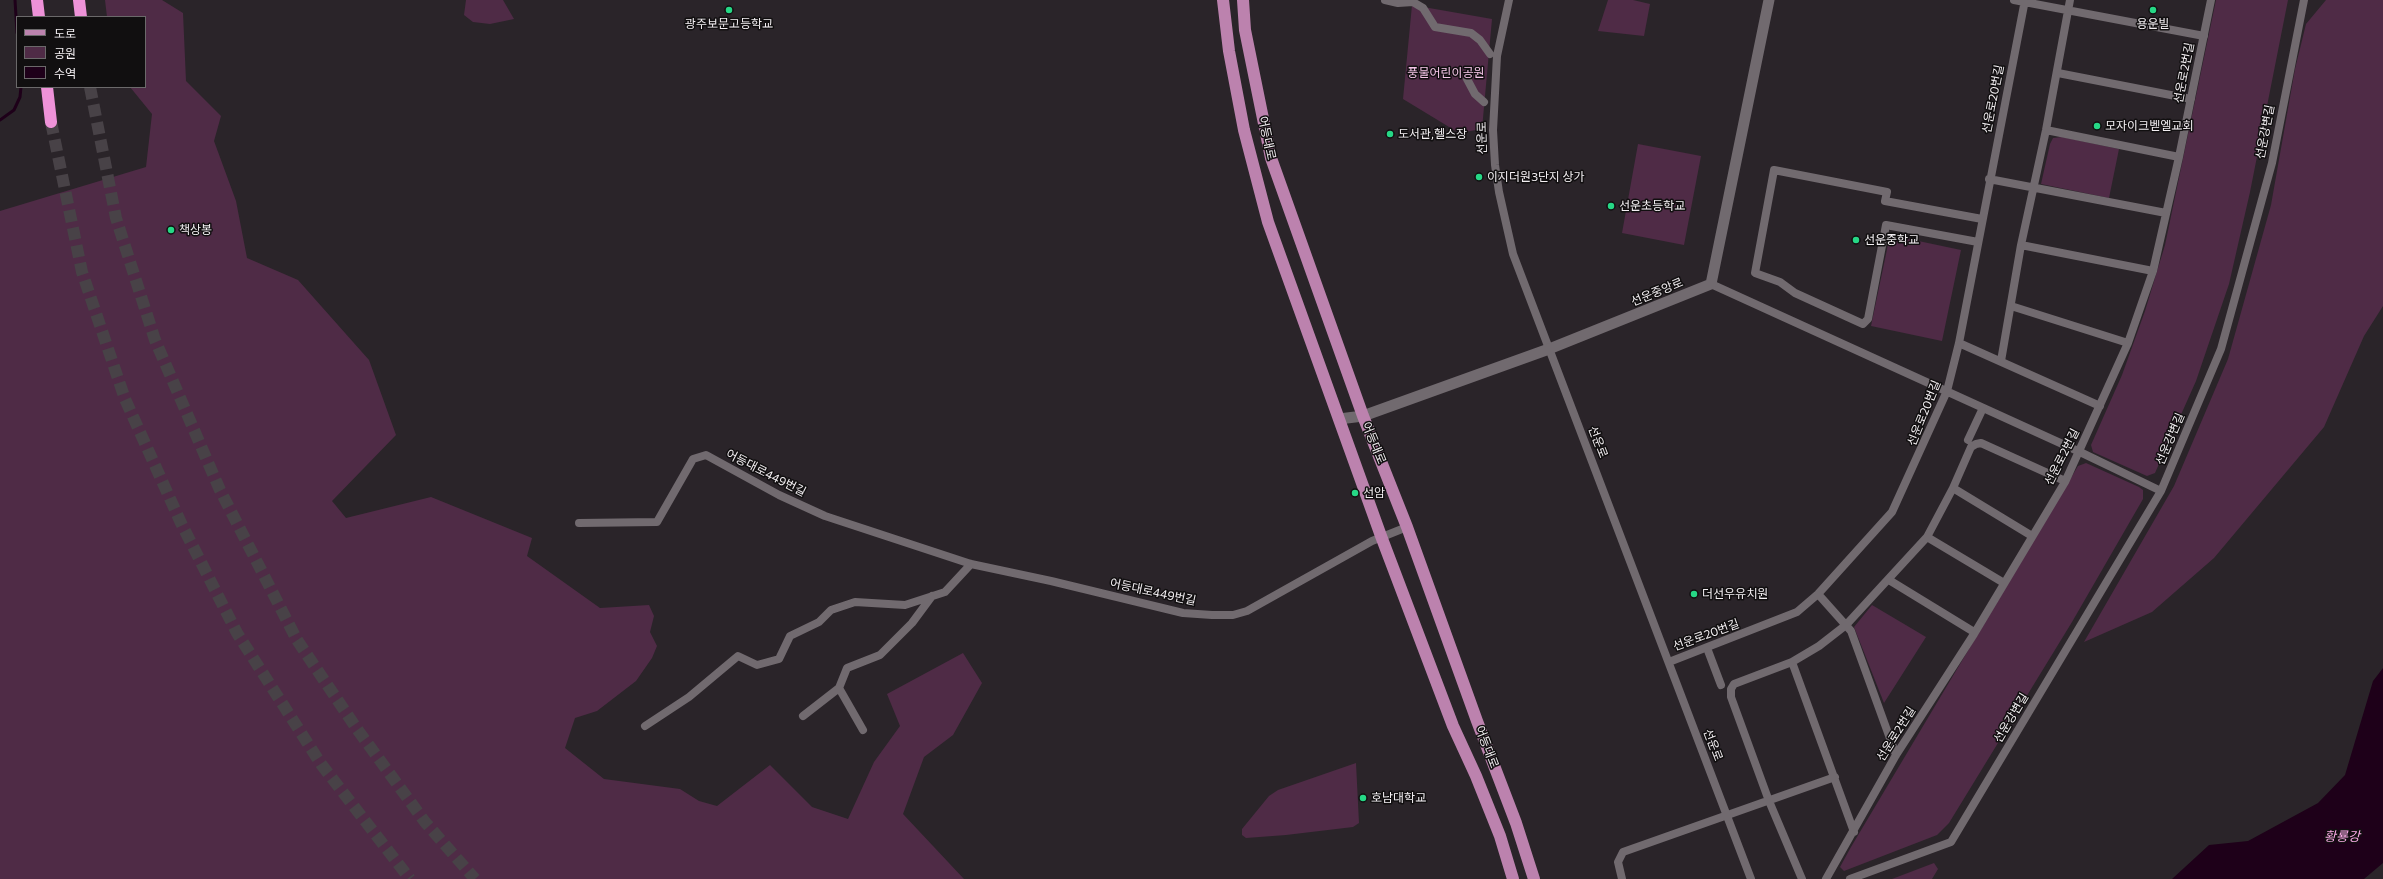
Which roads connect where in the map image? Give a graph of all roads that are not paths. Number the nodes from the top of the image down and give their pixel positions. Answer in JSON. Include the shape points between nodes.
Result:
{"nodes":[{"id":1,"x":37,"y":0,"type":"edge"},
{"id":2,"x":79,"y":0,"type":"edge"},
{"id":3,"x":1223,"y":0,"type":"edge"},
{"id":4,"x":1243,"y":0,"type":"edge"},
{"id":5,"x":1385,"y":0,"type":"edge"},
{"id":6,"x":1509,"y":0,"type":"edge"},
{"id":7,"x":1769,"y":0,"type":"edge"},
{"id":8,"x":2014,"y":0,"type":"edge"},
{"id":9,"x":2070,"y":0,"type":"edge"},
{"id":10,"x":2210,"y":0,"type":"edge"},
{"id":11,"x":2304,"y":0,"type":"edge"},
{"id":12,"x":2025,"y":1,"type":"edge"},
{"id":13,"x":2069,"y":11,"type":"junction"},
{"id":14,"x":38,"y":16,"type":"edge"},
{"id":15,"x":81,"y":16,"type":"edge"},
{"id":16,"x":2204,"y":36,"type":"junction"},
{"id":17,"x":1490,"y":54,"type":"dead end"},
{"id":18,"x":2058,"y":73,"type":"junction"},
{"id":19,"x":1467,"y":79,"type":"dead end"},
{"id":20,"x":47,"y":88,"type":"edge"},
{"id":21,"x":2191,"y":99,"type":"junction"},
{"id":22,"x":1484,"y":102,"type":"dead end"},
{"id":23,"x":51,"y":122,"type":"tunnel mouth"},
{"id":24,"x":2046,"y":130,"type":"junction"},
{"id":25,"x":2179,"y":157,"type":"junction"},
{"id":26,"x":1989,"y":179,"type":"junction"},
{"id":27,"x":2034,"y":187,"type":"junction"},
{"id":28,"x":2166,"y":213,"type":"junction"},
{"id":29,"x":1982,"y":219,"type":"junction"},
{"id":30,"x":1978,"y":242,"type":"junction"},
{"id":31,"x":2021,"y":245,"type":"junction"},
{"id":32,"x":2152,"y":271,"type":"junction"},
{"id":33,"x":1711,"y":284,"type":"junction"},
{"id":34,"x":2010,"y":306,"type":"junction"},
{"id":35,"x":1959,"y":343,"type":"junction"},
{"id":36,"x":2128,"y":343,"type":"junction"},
{"id":37,"x":1549,"y":349,"type":"junction"},
{"id":38,"x":2001,"y":361,"type":"junction"},
{"id":39,"x":1947,"y":391,"type":"junction"},
{"id":40,"x":2100,"y":406,"type":"junction"},
{"id":41,"x":1983,"y":408,"type":"junction"},
{"id":42,"x":1363,"y":416,"type":"junction"},
{"id":43,"x":1339,"y":419,"type":"junction"},
{"id":44,"x":1968,"y":440,"type":"dead end"},
{"id":45,"x":2080,"y":452,"type":"junction"},
{"id":46,"x":2065,"y":481,"type":"junction"},
{"id":47,"x":1953,"y":488,"type":"junction"},
{"id":48,"x":2161,"y":492,"type":"junction"},
{"id":49,"x":579,"y":523,"type":"dead end"},
{"id":50,"x":1407,"y":527,"type":"junction"},
{"id":51,"x":1382,"y":536,"type":"junction"},
{"id":52,"x":2032,"y":536,"type":"junction"},
{"id":53,"x":1927,"y":537,"type":"junction"},
{"id":54,"x":971,"y":564,"type":"junction"},
{"id":55,"x":1889,"y":580,"type":"junction"},
{"id":56,"x":2004,"y":583,"type":"junction"},
{"id":57,"x":1818,"y":594,"type":"junction"},
{"id":58,"x":932,"y":596,"type":"junction"},
{"id":59,"x":1846,"y":625,"type":"junction"},
{"id":60,"x":1974,"y":632,"type":"junction"},
{"id":61,"x":1707,"y":648,"type":"junction"},
{"id":62,"x":1669,"y":662,"type":"junction"},
{"id":63,"x":1792,"y":662,"type":"junction"},
{"id":64,"x":1721,"y":685,"type":"dead end"},
{"id":65,"x":839,"y":688,"type":"junction"},
{"id":66,"x":803,"y":716,"type":"dead end"},
{"id":67,"x":645,"y":726,"type":"dead end"},
{"id":68,"x":863,"y":730,"type":"dead end"},
{"id":69,"x":1896,"y":755,"type":"junction"},
{"id":70,"x":1835,"y":776,"type":"junction"},
{"id":71,"x":1769,"y":801,"type":"junction"},
{"id":72,"x":1727,"y":816,"type":"junction"},
{"id":73,"x":1854,"y":832,"type":"junction"},
{"id":74,"x":1513,"y":879,"type":"edge"},
{"id":75,"x":1534,"y":879,"type":"edge"},
{"id":76,"x":1622,"y":879,"type":"edge"},
{"id":77,"x":1751,"y":879,"type":"edge"},
{"id":78,"x":1802,"y":879,"type":"edge"},
{"id":79,"x":1826,"y":879,"type":"edge"},
{"id":80,"x":1850,"y":879,"type":"edge"}],
"edges":[{"from":1,"to":14,"type":"highway"},
{"from":2,"to":15,"type":"highway"},
{"from":3,"to":43,"type":"main road","name":"어등대로","via":[[1229,51],[1251,161],[1268,222]]},
{"from":4,"to":42,"type":"main road","name":"어등대로","via":[[1245,30],[1270,158]]},
{"from":5,"to":17,"type":"street","via":[[1398,3],[1413,2],[1422,8],[1435,27],[1471,33]]},
{"from":6,"to":37,"type":"street","name":"선운로","via":[[1497,56],[1494,105],[1495,165],[1513,254]]},
{"from":7,"to":33,"type":"street"},
{"from":8,"to":12,"type":"street"},
{"from":9,"to":13,"type":"street"},
{"from":10,"to":16,"type":"street","name":"선운로2번길"},
{"from":11,"to":48,"type":"street","name":"선운강변길","via":[[2272,162],[2221,349]]},
{"from":12,"to":13,"type":"street"},
{"from":12,"to":26,"type":"street","name":"선운로20번길"},
{"from":13,"to":16,"type":"street"},
{"from":13,"to":18,"type":"street"},
{"from":16,"to":21,"type":"street","name":"선운로2번길"},
{"from":18,"to":21,"type":"street"},
{"from":18,"to":24,"type":"street"},
{"from":19,"to":22,"type":"street","via":[[1475,94]]},
{"from":20,"to":23,"type":"highway"},
{"from":21,"to":25,"type":"street","name":"선운로2번길"},
{"from":24,"to":25,"type":"street"},
{"from":24,"to":27,"type":"street"},
{"from":25,"to":28,"type":"street","name":"선운로2번길"},
{"from":26,"to":27,"type":"street"},
{"from":26,"to":29,"type":"street","name":"선운로20번길"},
{"from":27,"to":28,"type":"street"},
{"from":27,"to":31,"type":"street"},
{"from":28,"to":32,"type":"street","name":"선운로2번길"},
{"from":29,"to":30,"type":"street","name":"선운로20번길"},
{"from":29,"to":30,"type":"street","via":[[1885,201],[1887,192],[1774,170],[1755,273],[1780,282],[1795,293],[1863,324],[1868,319],[1886,225]]},
{"from":30,"to":35,"type":"street","name":"선운로20번길"},
{"from":31,"to":32,"type":"street"},
{"from":31,"to":34,"type":"street"},
{"from":32,"to":36,"type":"street","name":"선운로2번길"},
{"from":33,"to":37,"type":"street","name":"선운중앙로"},
{"from":33,"to":39,"type":"street"},
{"from":34,"to":36,"type":"street"},
{"from":34,"to":38,"type":"street"},
{"from":35,"to":38,"type":"street"},
{"from":35,"to":39,"type":"street","name":"선운로20번길"},
{"from":36,"to":40,"type":"street","name":"선운로2번길"},
{"from":37,"to":42,"type":"street","name":"선운중앙로"},
{"from":37,"to":62,"type":"street","name":"선운로"},
{"from":38,"to":40,"type":"street"},
{"from":39,"to":41,"type":"street"},
{"from":39,"to":57,"type":"street","name":"선운로20번길","via":[[1892,512]]},
{"from":40,"to":45,"type":"street","name":"선운로2번길"},
{"from":41,"to":44,"type":"street"},
{"from":41,"to":45,"type":"street"},
{"from":42,"to":43,"type":"street","name":"선운중앙로"},
{"from":42,"to":50,"type":"main road","name":"어등대로"},
{"from":43,"to":51,"type":"main road","name":"어등대로"},
{"from":45,"to":46,"type":"street","name":"선운로2번길"},
{"from":45,"to":48,"type":"street"},
{"from":46,"to":47,"type":"street","via":[[1981,443],[1971,447]]},
{"from":46,"to":52,"type":"street","name":"선운로2번길"},
{"from":47,"to":52,"type":"street"},
{"from":47,"to":53,"type":"street"},
{"from":48,"to":80,"type":"street","name":"선운강변길","via":[[1951,842]]},
{"from":49,"to":54,"type":"street","name":"어등대로449번길","via":[[657,522],[693,459],[706,455],[779,495],[825,516]]},
{"from":50,"to":51,"type":"street","name":"어등대로449번길"},
{"from":50,"to":75,"type":"main road","name":"어등대로","via":[[1516,823]]},
{"from":51,"to":54,"type":"street","name":"어등대로449번길","via":[[1247,611],[1233,615],[1183,613]]},
{"from":51,"to":74,"type":"main road","name":"어등대로","via":[[1453,726],[1495,823]]},
{"from":52,"to":56,"type":"street","name":"선운로2번길"},
{"from":53,"to":55,"type":"street"},
{"from":53,"to":56,"type":"street"},
{"from":54,"to":58,"type":"street","via":[[945,592]]},
{"from":55,"to":59,"type":"street"},
{"from":55,"to":60,"type":"street"},
{"from":56,"to":60,"type":"street","name":"선운로2번길"},
{"from":57,"to":59,"type":"street"},
{"from":57,"to":61,"type":"street","name":"선운로20번길","via":[[1797,612]]},
{"from":58,"to":65,"type":"street","via":[[912,624],[880,655],[847,668]]},
{"from":58,"to":67,"type":"street","via":[[905,605],[855,602],[831,610],[819,622],[790,636],[779,659],[757,665],[738,656],[689,697]]},
{"from":59,"to":63,"type":"street","via":[[1819,646]]},
{"from":59,"to":69,"type":"street","via":[[1851,631]]},
{"from":60,"to":69,"type":"street","name":"선운로2번길"},
{"from":61,"to":62,"type":"street","name":"선운로20번길"},
{"from":61,"to":64,"type":"street"},
{"from":62,"to":72,"type":"street","name":"선운로"},
{"from":63,"to":70,"type":"street"},
{"from":63,"to":71,"type":"street","via":[[1734,684],[1731,689],[1731,697]]},
{"from":65,"to":66,"type":"street"},
{"from":65,"to":68,"type":"street"},
{"from":69,"to":73,"type":"street","name":"선운로2번길"},
{"from":70,"to":71,"type":"street"},
{"from":70,"to":73,"type":"street"},
{"from":71,"to":72,"type":"street"},
{"from":71,"to":78,"type":"street"},
{"from":72,"to":76,"type":"street","via":[[1623,852],[1618,862]]},
{"from":72,"to":77,"type":"street","name":"선운로"},
{"from":73,"to":79,"type":"street","name":"선운로2번길"}]}
